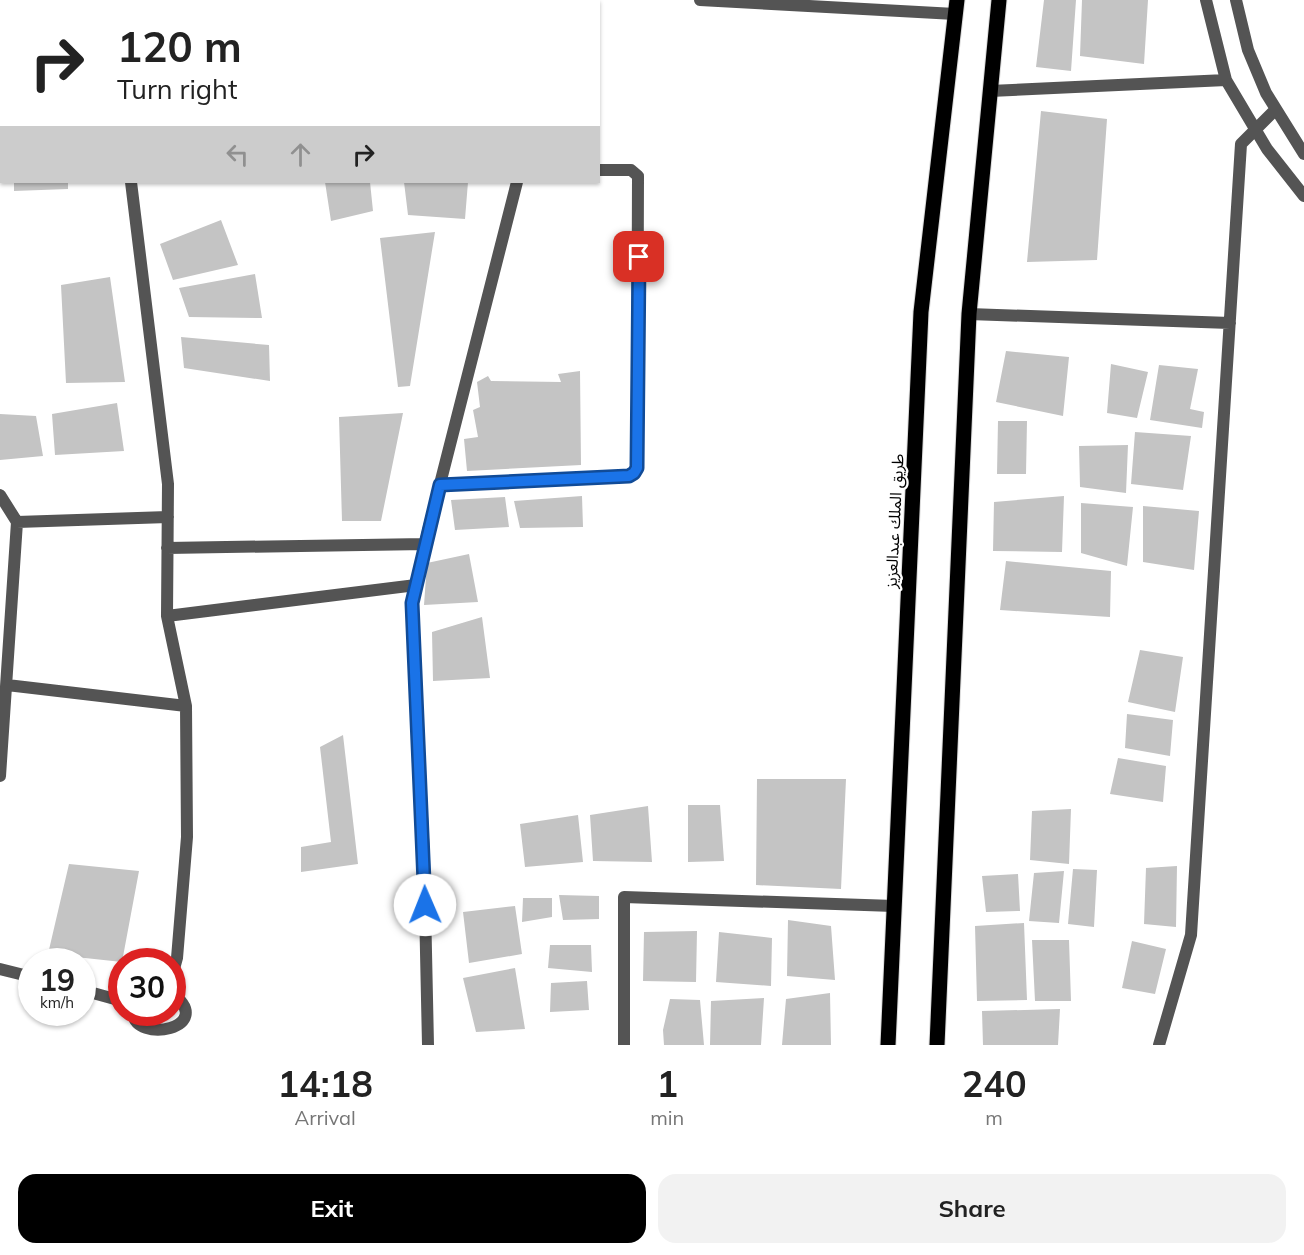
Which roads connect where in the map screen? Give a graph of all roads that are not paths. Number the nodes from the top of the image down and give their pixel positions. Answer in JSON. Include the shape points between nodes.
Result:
{"nodes":[{"id":1,"x":700,"y":0,"type":"edge"},
{"id":2,"x":999,"y":0,"type":"edge"},
{"id":3,"x":1206,"y":0,"type":"edge"},
{"id":4,"x":1236,"y":0,"type":"edge"},
{"id":5,"x":956,"y":7,"type":"edge"},
{"id":6,"x":1226,"y":80,"type":"junction"},
{"id":7,"x":990,"y":91,"type":"junction"},
{"id":8,"x":1276,"y":109,"type":"junction"},
{"id":9,"x":1255,"y":129,"type":"junction"},
{"id":10,"x":1304,"y":154,"type":"edge"},
{"id":11,"x":600,"y":170,"type":"edge"},
{"id":12,"x":131,"y":183,"type":"edge"},
{"id":13,"x":517,"y":183,"type":"edge"},
{"id":14,"x":1304,"y":196,"type":"edge"},
{"id":15,"x":969,"y":314,"type":"junction"},
{"id":16,"x":1230,"y":324,"type":"junction"},
{"id":17,"x":440,"y":485,"type":"junction"},
{"id":18,"x":0,"y":495,"type":"edge"},
{"id":19,"x":168,"y":517,"type":"junction"},
{"id":20,"x":17,"y":522,"type":"junction"},
{"id":21,"x":425,"y":544,"type":"junction"},
{"id":22,"x":167,"y":548,"type":"junction"},
{"id":23,"x":416,"y":585,"type":"junction"},
{"id":24,"x":167,"y":616,"type":"junction"},
{"id":25,"x":7,"y":685,"type":"junction"},
{"id":26,"x":186,"y":706,"type":"junction"},
{"id":27,"x":0,"y":776,"type":"edge"},
{"id":28,"x":894,"y":906,"type":"junction"},
{"id":29,"x":178,"y":948,"type":"edge"},
{"id":30,"x":0,"y":969,"type":"edge"},
{"id":31,"x":18,"y":974,"type":"edge"},
{"id":32,"x":136,"y":1026,"type":"edge"},
{"id":33,"x":181,"y":1026,"type":"edge"},
{"id":34,"x":428,"y":1045,"type":"edge"},
{"id":35,"x":624,"y":1045,"type":"edge"},
{"id":36,"x":888,"y":1045,"type":"edge"},
{"id":37,"x":936,"y":1045,"type":"edge"},
{"id":38,"x":1160,"y":1045,"type":"edge"}],
"edges":[{"from":1,"to":5,"type":"street"},
{"from":2,"to":7,"type":"main road"},
{"from":3,"to":6,"type":"street"},
{"from":4,"to":8,"type":"street","via":[[1248,50]]},
{"from":5,"to":28,"type":"main road","name":"طريق الملك عبدالعزيز","via":[[921,312]]},
{"from":6,"to":7,"type":"street"},
{"from":6,"to":9,"type":"street"},
{"from":7,"to":15,"type":"main road"},
{"from":8,"to":9,"type":"street"},
{"from":8,"to":10,"type":"street"},
{"from":9,"to":14,"type":"street"},
{"from":9,"to":16,"type":"street","via":[[1242,144]]},
{"from":11,"to":17,"type":"street","via":[[631,170],[638,176],[637,468],[629,476]]},
{"from":12,"to":19,"type":"street","via":[[168,484]]},
{"from":13,"to":17,"type":"street"},
{"from":15,"to":16,"type":"street"},
{"from":15,"to":37,"type":"main road"},
{"from":16,"to":38,"type":"street","via":[[1191,935]]},
{"from":17,"to":21,"type":"street"},
{"from":18,"to":20,"type":"street"},
{"from":19,"to":20,"type":"street"},
{"from":19,"to":22,"type":"street"},
{"from":20,"to":25,"type":"street"},
{"from":21,"to":22,"type":"street"},
{"from":21,"to":23,"type":"street"},
{"from":22,"to":24,"type":"street"},
{"from":23,"to":24,"type":"street"},
{"from":23,"to":34,"type":"street","via":[[412,603]]},
{"from":24,"to":26,"type":"street"},
{"from":25,"to":26,"type":"street"},
{"from":25,"to":27,"type":"street"},
{"from":26,"to":29,"type":"street","via":[[187,837]]},
{"from":28,"to":35,"type":"street","via":[[624,897]]},
{"from":28,"to":36,"type":"main road","name":"طريق الملك عبدالعزيز"},
{"from":30,"to":31,"type":"street"},
{"from":32,"to":33,"type":"street","via":[[146,1038],[160,1041],[168,1040]]}]}
